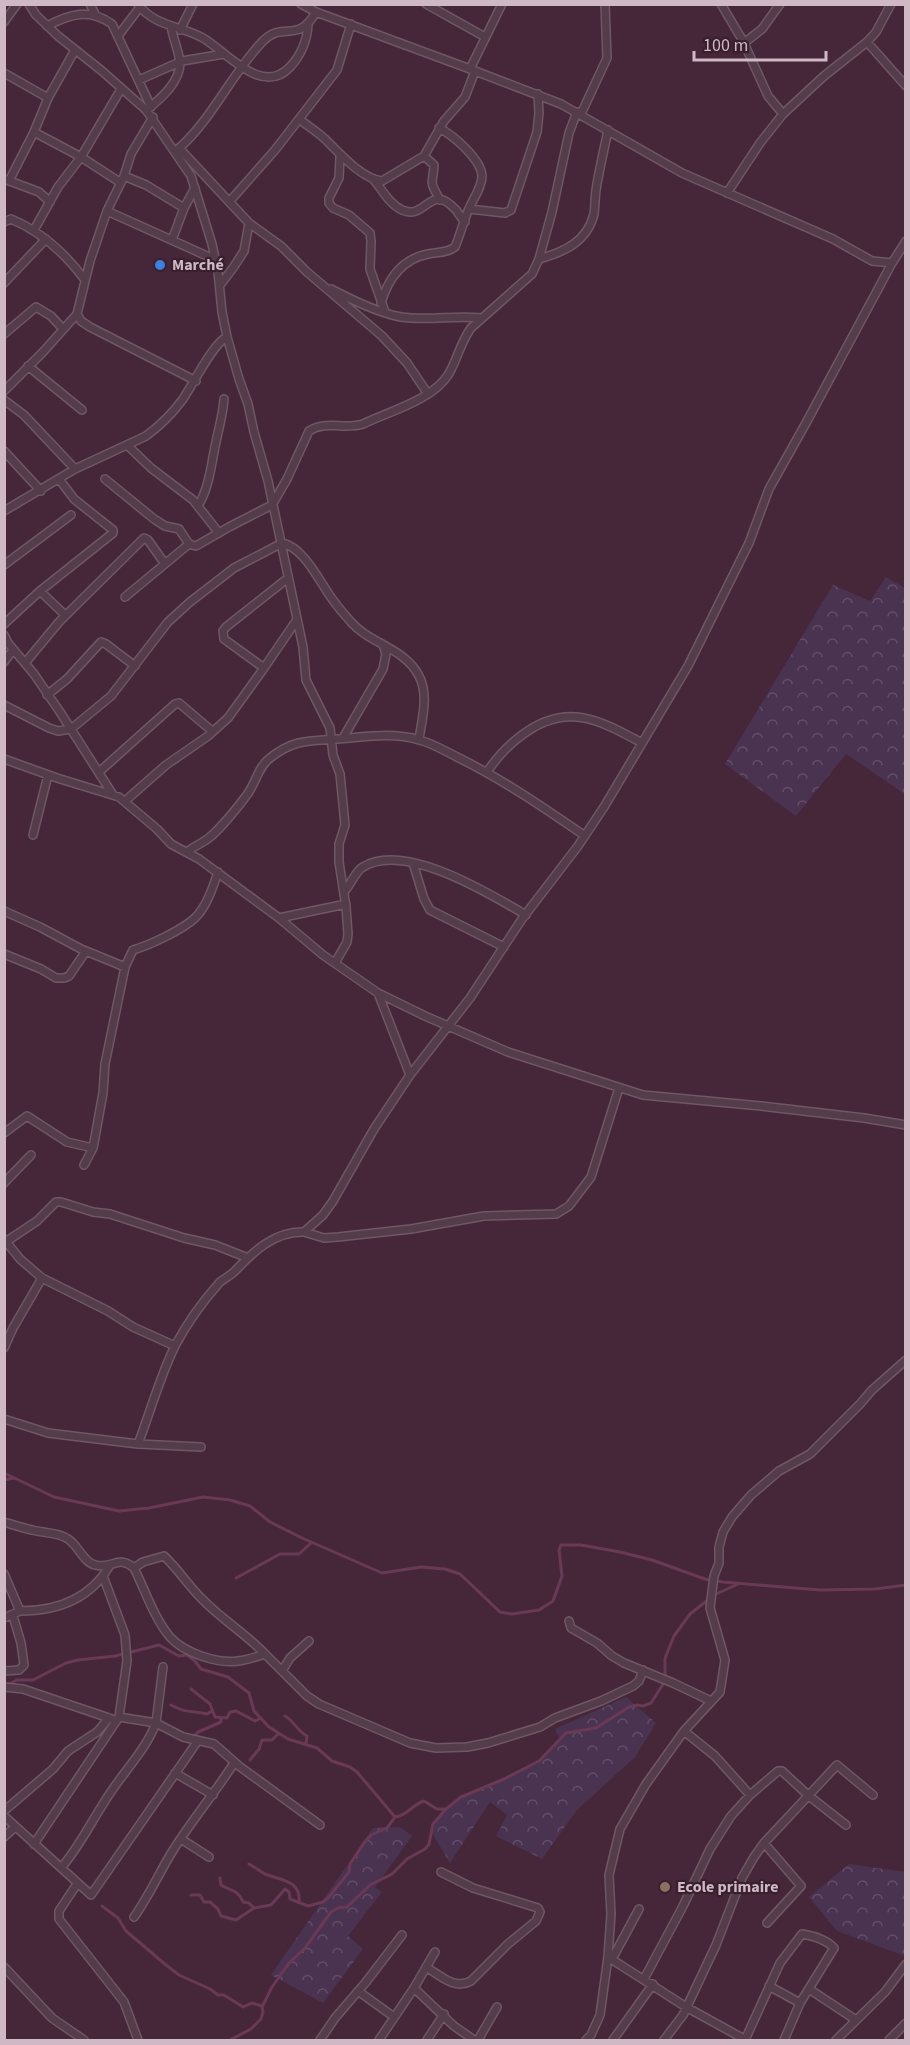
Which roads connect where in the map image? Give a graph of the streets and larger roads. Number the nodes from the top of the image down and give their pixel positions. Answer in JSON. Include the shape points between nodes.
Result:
{"nodes":[{"id":1,"x":17,"y":4,"type":"edge"},
{"id":2,"x":29,"y":4,"type":"edge"},
{"id":3,"x":90,"y":4,"type":"edge"},
{"id":4,"x":193,"y":4,"type":"edge"},
{"id":5,"x":302,"y":4,"type":"edge"},
{"id":6,"x":426,"y":4,"type":"edge"},
{"id":7,"x":502,"y":4,"type":"edge"},
{"id":8,"x":605,"y":4,"type":"edge"},
{"id":9,"x":721,"y":4,"type":"edge"},
{"id":10,"x":780,"y":4,"type":"edge"},
{"id":11,"x":891,"y":4,"type":"edge"},
{"id":12,"x":142,"y":6,"type":"edge"},
{"id":13,"x":316,"y":12,"type":"junction"},
{"id":14,"x":96,"y":16,"type":"junction"},
{"id":15,"x":4,"y":22,"type":"edge"},
{"id":16,"x":351,"y":24,"type":"junction"},
{"id":17,"x":308,"y":25,"type":"junction"},
{"id":18,"x":48,"y":26,"type":"junction"},
{"id":19,"x":171,"y":27,"type":"junction"},
{"id":20,"x":180,"y":30,"type":"junction"},
{"id":21,"x":118,"y":36,"type":"junction"},
{"id":22,"x":485,"y":37,"type":"junction"},
{"id":23,"x":867,"y":42,"type":"junction"},
{"id":24,"x":744,"y":43,"type":"junction"},
{"id":25,"x":75,"y":50,"type":"junction"},
{"id":26,"x":224,"y":54,"type":"junction"},
{"id":27,"x":180,"y":62,"type":"junction"},
{"id":28,"x":241,"y":68,"type":"junction"},
{"id":29,"x":472,"y":70,"type":"junction"},
{"id":30,"x":4,"y":73,"type":"edge"},
{"id":31,"x":139,"y":80,"type":"junction"},
{"id":32,"x":906,"y":86,"type":"edge"},
{"id":33,"x":121,"y":89,"type":"junction"},
{"id":34,"x":538,"y":94,"type":"junction"},
{"id":35,"x":48,"y":98,"type":"junction"},
{"id":36,"x":149,"y":108,"type":"junction"},
{"id":37,"x":579,"y":113,"type":"junction"},
{"id":38,"x":783,"y":114,"type":"junction"},
{"id":39,"x":153,"y":117,"type":"junction"},
{"id":40,"x":299,"y":119,"type":"junction"},
{"id":41,"x":439,"y":128,"type":"junction"},
{"id":42,"x":608,"y":130,"type":"junction"},
{"id":43,"x":34,"y":132,"type":"junction"},
{"id":44,"x":177,"y":150,"type":"junction"},
{"id":45,"x":424,"y":156,"type":"junction"},
{"id":46,"x":81,"y":157,"type":"junction"},
{"id":47,"x":340,"y":157,"type":"junction"},
{"id":48,"x":373,"y":179,"type":"junction"},
{"id":49,"x":7,"y":180,"type":"edge"},
{"id":50,"x":122,"y":180,"type":"junction"},
{"id":51,"x":195,"y":188,"type":"junction"},
{"id":52,"x":727,"y":193,"type":"junction"},
{"id":53,"x":440,"y":200,"type":"junction"},
{"id":54,"x":230,"y":201,"type":"junction"},
{"id":55,"x":50,"y":202,"type":"junction"},
{"id":56,"x":184,"y":208,"type":"junction"},
{"id":57,"x":469,"y":209,"type":"junction"},
{"id":58,"x":107,"y":211,"type":"junction"},
{"id":59,"x":4,"y":222,"type":"edge"},
{"id":60,"x":465,"y":222,"type":"junction"},
{"id":61,"x":249,"y":223,"type":"junction"},
{"id":62,"x":34,"y":230,"type":"junction"},
{"id":63,"x":46,"y":239,"type":"junction"},
{"id":64,"x":172,"y":240,"type":"junction"},
{"id":65,"x":906,"y":241,"type":"edge"},
{"id":66,"x":539,"y":259,"type":"junction"},
{"id":67,"x":216,"y":260,"type":"junction"},
{"id":68,"x":892,"y":263,"type":"junction"},
{"id":69,"x":85,"y":280,"type":"junction"},
{"id":70,"x":318,"y":282,"type":"junction"},
{"id":71,"x":4,"y":284,"type":"edge"},
{"id":72,"x":220,"y":285,"type":"junction"},
{"id":73,"x":381,"y":303,"type":"junction"},
{"id":74,"x":385,"y":312,"type":"junction"},
{"id":75,"x":77,"y":314,"type":"junction"},
{"id":76,"x":481,"y":318,"type":"junction"},
{"id":77,"x":63,"y":329,"type":"junction"},
{"id":78,"x":4,"y":334,"type":"edge"},
{"id":79,"x":227,"y":337,"type":"junction"},
{"id":80,"x":28,"y":366,"type":"junction"},
{"id":81,"x":196,"y":381,"type":"junction"},
{"id":82,"x":4,"y":391,"type":"edge"},
{"id":83,"x":428,"y":394,"type":"junction"},
{"id":84,"x":224,"y":399,"type":"dead end"},
{"id":85,"x":4,"y":400,"type":"edge"},
{"id":86,"x":82,"y":411,"type":"dead end"},
{"id":87,"x":127,"y":445,"type":"junction"},
{"id":88,"x":4,"y":451,"type":"edge"},
{"id":89,"x":75,"y":470,"type":"junction"},
{"id":90,"x":59,"y":479,"type":"junction"},
{"id":91,"x":105,"y":479,"type":"dead end"},
{"id":92,"x":41,"y":491,"type":"junction"},
{"id":93,"x":272,"y":505,"type":"junction"},
{"id":94,"x":198,"y":506,"type":"junction"},
{"id":95,"x":4,"y":511,"type":"edge"},
{"id":96,"x":71,"y":514,"type":"dead end"},
{"id":97,"x":219,"y":533,"type":"junction"},
{"id":98,"x":282,"y":543,"type":"junction"},
{"id":99,"x":189,"y":544,"type":"junction"},
{"id":100,"x":165,"y":564,"type":"junction"},
{"id":101,"x":4,"y":565,"type":"edge"},
{"id":102,"x":288,"y":578,"type":"junction"},
{"id":103,"x":40,"y":591,"type":"junction"},
{"id":104,"x":125,"y":597,"type":"dead end"},
{"id":105,"x":65,"y":615,"type":"junction"},
{"id":106,"x":296,"y":621,"type":"junction"},
{"id":107,"x":4,"y":624,"type":"edge"},
{"id":108,"x":4,"y":635,"type":"edge"},
{"id":109,"x":9,"y":645,"type":"edge"},
{"id":110,"x":383,"y":645,"type":"junction"},
{"id":111,"x":4,"y":662,"type":"edge"},
{"id":112,"x":25,"y":663,"type":"junction"},
{"id":113,"x":135,"y":666,"type":"junction"},
{"id":114,"x":264,"y":668,"type":"junction"},
{"id":115,"x":47,"y":695,"type":"junction"},
{"id":116,"x":4,"y":705,"type":"edge"},
{"id":117,"x":71,"y":729,"type":"junction"},
{"id":118,"x":213,"y":731,"type":"junction"},
{"id":119,"x":343,"y":738,"type":"junction"},
{"id":120,"x":330,"y":739,"type":"junction"},
{"id":121,"x":419,"y":740,"type":"junction"},
{"id":122,"x":642,"y":743,"type":"junction"},
{"id":123,"x":4,"y":759,"type":"edge"},
{"id":124,"x":99,"y":772,"type":"junction"},
{"id":125,"x":488,"y":772,"type":"junction"},
{"id":126,"x":48,"y":775,"type":"junction"},
{"id":127,"x":113,"y":795,"type":"junction"},
{"id":128,"x":125,"y":801,"type":"junction"},
{"id":129,"x":33,"y":835,"type":"dead end"},
{"id":130,"x":585,"y":836,"type":"junction"},
{"id":131,"x":187,"y":852,"type":"junction"},
{"id":132,"x":413,"y":863,"type":"junction"},
{"id":133,"x":218,"y":872,"type":"junction"},
{"id":134,"x":344,"y":892,"type":"junction"},
{"id":135,"x":346,"y":904,"type":"junction"},
{"id":136,"x":4,"y":911,"type":"edge"},
{"id":137,"x":526,"y":915,"type":"junction"},
{"id":138,"x":279,"y":918,"type":"junction"},
{"id":139,"x":504,"y":947,"type":"junction"},
{"id":140,"x":86,"y":951,"type":"junction"},
{"id":141,"x":4,"y":954,"type":"edge"},
{"id":142,"x":335,"y":963,"type":"junction"},
{"id":143,"x":125,"y":967,"type":"junction"},
{"id":144,"x":378,"y":993,"type":"junction"},
{"id":145,"x":449,"y":1027,"type":"junction"},
{"id":146,"x":410,"y":1075,"type":"junction"},
{"id":147,"x":619,"y":1088,"type":"junction"},
{"id":148,"x":906,"y":1125,"type":"edge"},
{"id":149,"x":4,"y":1133,"type":"edge"},
{"id":150,"x":93,"y":1148,"type":"junction"},
{"id":151,"x":31,"y":1155,"type":"dead end"},
{"id":152,"x":84,"y":1165,"type":"dead end"},
{"id":153,"x":4,"y":1183,"type":"edge"},
{"id":154,"x":304,"y":1232,"type":"junction"},
{"id":155,"x":6,"y":1240,"type":"edge"},
{"id":156,"x":248,"y":1258,"type":"junction"},
{"id":157,"x":42,"y":1278,"type":"junction"},
{"id":158,"x":175,"y":1346,"type":"junction"},
{"id":159,"x":4,"y":1348,"type":"edge"},
{"id":160,"x":906,"y":1360,"type":"edge"},
{"id":161,"x":4,"y":1419,"type":"edge"},
{"id":162,"x":138,"y":1444,"type":"junction"},
{"id":163,"x":201,"y":1447,"type":"dead end"},
{"id":164,"x":4,"y":1522,"type":"edge"},
{"id":165,"x":110,"y":1565,"type":"junction"},
{"id":166,"x":134,"y":1568,"type":"junction"},
{"id":167,"x":4,"y":1574,"type":"edge"},
{"id":168,"x":103,"y":1576,"type":"junction"},
{"id":169,"x":20,"y":1611,"type":"junction"},
{"id":170,"x":13,"y":1616,"type":"junction"},
{"id":171,"x":4,"y":1618,"type":"edge"},
{"id":172,"x":569,"y":1621,"type":"dead end"},
{"id":173,"x":309,"y":1641,"type":"dead end"},
{"id":174,"x":265,"y":1654,"type":"junction"},
{"id":175,"x":163,"y":1667,"type":"dead end"},
{"id":176,"x":643,"y":1670,"type":"junction"},
{"id":177,"x":4,"y":1671,"type":"edge"},
{"id":178,"x":282,"y":1671,"type":"junction"},
{"id":179,"x":4,"y":1687,"type":"edge"},
{"id":180,"x":711,"y":1701,"type":"junction"},
{"id":181,"x":109,"y":1718,"type":"junction"},
{"id":182,"x":119,"y":1719,"type":"junction"},
{"id":183,"x":156,"y":1723,"type":"junction"},
{"id":184,"x":684,"y":1731,"type":"junction"},
{"id":185,"x":197,"y":1742,"type":"junction"},
{"id":186,"x":234,"y":1763,"type":"junction"},
{"id":187,"x":175,"y":1773,"type":"junction"},
{"id":188,"x":213,"y":1795,"type":"junction"},
{"id":189,"x":750,"y":1795,"type":"junction"},
{"id":190,"x":873,"y":1795,"type":"dead end"},
{"id":191,"x":809,"y":1796,"type":"junction"},
{"id":192,"x":4,"y":1811,"type":"edge"},
{"id":193,"x":4,"y":1816,"type":"edge"},
{"id":194,"x":321,"y":1825,"type":"dead end"},
{"id":195,"x":846,"y":1825,"type":"dead end"},
{"id":196,"x":15,"y":1827,"type":"junction"},
{"id":197,"x":4,"y":1837,"type":"edge"},
{"id":198,"x":181,"y":1839,"type":"junction"},
{"id":199,"x":764,"y":1843,"type":"junction"},
{"id":200,"x":34,"y":1845,"type":"junction"},
{"id":201,"x":209,"y":1857,"type":"dead end"},
{"id":202,"x":61,"y":1868,"type":"junction"},
{"id":203,"x":441,"y":1872,"type":"dead end"},
{"id":204,"x":77,"y":1884,"type":"junction"},
{"id":205,"x":639,"y":1909,"type":"dead end"},
{"id":206,"x":134,"y":1917,"type":"dead end"},
{"id":207,"x":767,"y":1923,"type":"dead end"},
{"id":208,"x":402,"y":1935,"type":"dead end"},
{"id":209,"x":435,"y":1952,"type":"dead end"},
{"id":210,"x":610,"y":1958,"type":"junction"},
{"id":211,"x":906,"y":1964,"type":"edge"},
{"id":212,"x":4,"y":1967,"type":"edge"},
{"id":213,"x":426,"y":1967,"type":"junction"},
{"id":214,"x":644,"y":1979,"type":"junction"},
{"id":215,"x":652,"y":1984,"type":"junction"},
{"id":216,"x":770,"y":1986,"type":"junction"},
{"id":217,"x":414,"y":1988,"type":"junction"},
{"id":218,"x":809,"y":1989,"type":"junction"},
{"id":219,"x":358,"y":1991,"type":"junction"},
{"id":220,"x":800,"y":2003,"type":"junction"},
{"id":221,"x":498,"y":2007,"type":"dead end"},
{"id":222,"x":687,"y":2007,"type":"junction"},
{"id":223,"x":444,"y":2014,"type":"junction"},
{"id":224,"x":394,"y":2017,"type":"junction"},
{"id":225,"x":856,"y":2019,"type":"junction"},
{"id":226,"x":906,"y":2023,"type":"edge"},
{"id":227,"x":590,"y":2039,"type":"edge"},
{"id":228,"x":84,"y":2040,"type":"edge"},
{"id":229,"x":138,"y":2040,"type":"edge"},
{"id":230,"x":320,"y":2040,"type":"edge"},
{"id":231,"x":379,"y":2040,"type":"edge"},
{"id":232,"x":427,"y":2040,"type":"edge"},
{"id":233,"x":476,"y":2040,"type":"edge"},
{"id":234,"x":613,"y":2040,"type":"edge"},
{"id":235,"x":664,"y":2040,"type":"edge"},
{"id":236,"x":745,"y":2040,"type":"edge"},
{"id":237,"x":784,"y":2040,"type":"edge"},
{"id":238,"x":836,"y":2040,"type":"edge"},
{"id":239,"x":888,"y":2040,"type":"edge"}],
"edges":[{"from":1,"to":15,"type":"street"},
{"from":2,"to":18,"type":"street"},
{"from":3,"to":14,"type":"street"},
{"from":4,"to":20,"type":"street"},
{"from":5,"to":13,"type":"street"},
{"from":6,"to":22,"type":"street"},
{"from":7,"to":22,"type":"street"},
{"from":8,"to":37,"type":"street","via":[[608,58]]},
{"from":9,"to":24,"type":"street"},
{"from":10,"to":24,"type":"street","via":[[762,29]]},
{"from":11,"to":23,"type":"street"},
{"from":12,"to":19,"type":"street"},
{"from":12,"to":21,"type":"street"},
{"from":13,"to":16,"type":"street"},
{"from":13,"to":17,"type":"street"},
{"from":14,"to":18,"type":"street","via":[[65,16]]},
{"from":14,"to":21,"type":"street","via":[[112,24]]},
{"from":16,"to":29,"type":"street"},
{"from":16,"to":40,"type":"street","via":[[337,70]]},
{"from":17,"to":28,"type":"street","via":[[269,36]]},
{"from":17,"to":28,"type":"street","via":[[301,52],[285,72],[275,77]]},
{"from":18,"to":25,"type":"street"},
{"from":19,"to":20,"type":"street"},
{"from":19,"to":27,"type":"street"},
{"from":20,"to":26,"type":"street","via":[[203,38]]},
{"from":21,"to":31,"type":"street"},
{"from":22,"to":29,"type":"street"},
{"from":23,"to":32,"type":"street"},
{"from":23,"to":38,"type":"street"},
{"from":24,"to":38,"type":"street","via":[[768,96]]},
{"from":25,"to":33,"type":"street"},
{"from":25,"to":35,"type":"street"},
{"from":26,"to":27,"type":"street"},
{"from":26,"to":28,"type":"street"},
{"from":27,"to":31,"type":"street"},
{"from":27,"to":36,"type":"street","via":[[174,81]]},
{"from":28,"to":44,"type":"street"},
{"from":29,"to":34,"type":"street"},
{"from":29,"to":41,"type":"street","via":[[465,98]]},
{"from":30,"to":35,"type":"street"},
{"from":31,"to":36,"type":"street"},
{"from":33,"to":36,"type":"street"},
{"from":33,"to":46,"type":"street"},
{"from":34,"to":37,"type":"street"},
{"from":34,"to":57,"type":"street","via":[[537,132],[511,210],[505,213]]},
{"from":35,"to":43,"type":"street"},
{"from":36,"to":39,"type":"street"},
{"from":37,"to":42,"type":"street"},
{"from":37,"to":66,"type":"street","via":[[569,133]]},
{"from":38,"to":52,"type":"street"},
{"from":39,"to":44,"type":"street"},
{"from":39,"to":50,"type":"street","via":[[131,154]]},
{"from":40,"to":47,"type":"street","via":[[329,142]]},
{"from":40,"to":54,"type":"street"},
{"from":41,"to":45,"type":"street"},
{"from":41,"to":57,"type":"street","via":[[462,145],[482,175]]},
{"from":42,"to":52,"type":"street"},
{"from":42,"to":66,"type":"street","via":[[594,212],[586,232],[574,245]]},
{"from":43,"to":46,"type":"street"},
{"from":43,"to":49,"type":"street"},
{"from":44,"to":51,"type":"street"},
{"from":44,"to":54,"type":"street"},
{"from":45,"to":48,"type":"street","via":[[386,180]]},
{"from":45,"to":53,"type":"street","via":[[434,165],[430,179]]},
{"from":46,"to":50,"type":"street"},
{"from":46,"to":55,"type":"street"},
{"from":47,"to":48,"type":"street"},
{"from":47,"to":73,"type":"street","via":[[339,178],[329,203],[370,233],[370,269]]},
{"from":48,"to":53,"type":"street","via":[[403,211],[421,210],[433,199]]},
{"from":49,"to":55,"type":"street","via":[[39,192]]},
{"from":50,"to":56,"type":"street","via":[[146,185]]},
{"from":50,"to":58,"type":"street"},
{"from":51,"to":56,"type":"street"},
{"from":51,"to":67,"type":"street"},
{"from":52,"to":68,"type":"street","via":[[833,239],[872,261]]},
{"from":53,"to":60,"type":"street","via":[[456,210]]},
{"from":54,"to":61,"type":"street"},
{"from":55,"to":62,"type":"street"},
{"from":56,"to":64,"type":"street"},
{"from":57,"to":60,"type":"street"},
{"from":58,"to":64,"type":"street"},
{"from":58,"to":69,"type":"street"},
{"from":59,"to":62,"type":"street","via":[[11,219]]},
{"from":60,"to":73,"type":"street","via":[[456,247],[406,263],[391,278]]},
{"from":61,"to":70,"type":"street","via":[[281,246]]},
{"from":61,"to":72,"type":"street","via":[[244,251]]},
{"from":62,"to":63,"type":"street"},
{"from":63,"to":69,"type":"street"},
{"from":63,"to":71,"type":"street"},
{"from":64,"to":67,"type":"street"},
{"from":65,"to":68,"type":"street"},
{"from":66,"to":76,"type":"street","via":[[532,274]]},
{"from":67,"to":72,"type":"street"},
{"from":68,"to":122,"type":"street","via":[[768,489],[726,594]]},
{"from":69,"to":75,"type":"street"},
{"from":70,"to":74,"type":"street"},
{"from":70,"to":83,"type":"street","via":[[375,328],[407,363]]},
{"from":72,"to":79,"type":"street"},
{"from":73,"to":74,"type":"street"},
{"from":74,"to":76,"type":"street","via":[[400,317]]},
{"from":75,"to":77,"type":"street"},
{"from":75,"to":81,"type":"street","via":[[90,327]]},
{"from":76,"to":83,"type":"street","via":[[463,339],[449,374]]},
{"from":77,"to":78,"type":"street","via":[[36,307]]},
{"from":77,"to":80,"type":"street"},
{"from":79,"to":81,"type":"street","via":[[217,344]]},
{"from":79,"to":93,"type":"street"},
{"from":80,"to":82,"type":"street"},
{"from":80,"to":86,"type":"street"},
{"from":81,"to":87,"type":"street","via":[[165,422]]},
{"from":83,"to":93,"type":"street","via":[[353,428],[316,426],[309,431]]},
{"from":84,"to":94,"type":"street","via":[[211,472]]},
{"from":85,"to":89,"type":"street","via":[[24,415]]},
{"from":87,"to":89,"type":"street"},
{"from":87,"to":94,"type":"street"},
{"from":88,"to":92,"type":"street"},
{"from":89,"to":90,"type":"street"},
{"from":90,"to":92,"type":"street"},
{"from":90,"to":103,"type":"street","via":[[74,499],[113,533]]},
{"from":91,"to":99,"type":"street","via":[[154,519],[179,530]]},
{"from":92,"to":95,"type":"street"},
{"from":93,"to":97,"type":"street"},
{"from":93,"to":98,"type":"street"},
{"from":94,"to":97,"type":"street"},
{"from":96,"to":101,"type":"street"},
{"from":97,"to":99,"type":"street","via":[[196,546]]},
{"from":98,"to":102,"type":"street"},
{"from":98,"to":110,"type":"street","via":[[294,548],[312,568],[353,624]]},
{"from":98,"to":113,"type":"street","via":[[234,568],[190,602],[168,622]]},
{"from":99,"to":100,"type":"street"},
{"from":100,"to":104,"type":"street"},
{"from":100,"to":105,"type":"street","via":[[144,538]]},
{"from":102,"to":106,"type":"street"},
{"from":102,"to":114,"type":"street","via":[[223,631],[224,639]]},
{"from":103,"to":105,"type":"street"},
{"from":103,"to":107,"type":"street"},
{"from":105,"to":112,"type":"street"},
{"from":106,"to":114,"type":"street"},
{"from":106,"to":120,"type":"street","via":[[306,680],[330,728]]},
{"from":108,"to":109,"type":"street"},
{"from":109,"to":111,"type":"street"},
{"from":109,"to":112,"type":"street"},
{"from":110,"to":119,"type":"street","via":[[383,669]]},
{"from":110,"to":121,"type":"street","via":[[411,664],[424,687]]},
{"from":112,"to":115,"type":"street"},
{"from":113,"to":115,"type":"street","via":[[101,642]]},
{"from":113,"to":117,"type":"street","via":[[111,696]]},
{"from":114,"to":118,"type":"street","via":[[228,718]]},
{"from":115,"to":117,"type":"street"},
{"from":116,"to":117,"type":"street","via":[[49,728]]},
{"from":117,"to":124,"type":"street"},
{"from":118,"to":124,"type":"street","via":[[179,703],[175,704]]},
{"from":118,"to":128,"type":"street"},
{"from":119,"to":120,"type":"street"},
{"from":119,"to":121,"type":"street","via":[[393,736]]},
{"from":120,"to":131,"type":"street","via":[[298,741],[269,759],[245,799],[210,837]]},
{"from":120,"to":134,"type":"street","via":[[345,813],[339,844]]},
{"from":121,"to":125,"type":"street"},
{"from":122,"to":125,"type":"street","via":[[588,719],[560,716],[524,734],[497,756]]},
{"from":122,"to":130,"type":"street"},
{"from":123,"to":126,"type":"street"},
{"from":124,"to":127,"type":"street"},
{"from":125,"to":130,"type":"street"},
{"from":126,"to":127,"type":"street"},
{"from":126,"to":129,"type":"street"},
{"from":127,"to":128,"type":"street"},
{"from":128,"to":131,"type":"street","via":[[171,844]]},
{"from":130,"to":137,"type":"street"},
{"from":131,"to":133,"type":"street"},
{"from":132,"to":134,"type":"street","via":[[371,863],[360,868]]},
{"from":132,"to":137,"type":"street","via":[[453,875]]},
{"from":132,"to":139,"type":"street","via":[[430,910]]},
{"from":133,"to":138,"type":"street"},
{"from":133,"to":143,"type":"street","via":[[212,891],[195,918],[159,940],[133,950]]},
{"from":134,"to":135,"type":"street"},
{"from":135,"to":138,"type":"street"},
{"from":135,"to":142,"type":"street","via":[[347,942]]},
{"from":136,"to":140,"type":"street"},
{"from":137,"to":139,"type":"street"},
{"from":138,"to":142,"type":"street"},
{"from":139,"to":145,"type":"street"},
{"from":140,"to":141,"type":"street","via":[[64,978]]},
{"from":140,"to":143,"type":"street"},
{"from":142,"to":144,"type":"street"},
{"from":143,"to":150,"type":"street"},
{"from":144,"to":145,"type":"street"},
{"from":144,"to":146,"type":"street"},
{"from":145,"to":146,"type":"street"},
{"from":145,"to":147,"type":"street","via":[[533,1061]]},
{"from":146,"to":154,"type":"street","via":[[333,1202]]},
{"from":147,"to":148,"type":"street","via":[[643,1095]]},
{"from":147,"to":154,"type":"street","via":[[591,1177],[569,1206],[556,1214],[484,1216],[339,1237],[324,1238]]},
{"from":149,"to":150,"type":"street","via":[[27,1116],[67,1142]]},
{"from":150,"to":152,"type":"street"},
{"from":151,"to":153,"type":"street"},
{"from":154,"to":156,"type":"street","via":[[278,1235]]},
{"from":155,"to":156,"type":"street","via":[[61,1202]]},
{"from":155,"to":157,"type":"street"},
{"from":156,"to":158,"type":"street","via":[[222,1280]]},
{"from":157,"to":158,"type":"street"},
{"from":157,"to":159,"type":"street"},
{"from":158,"to":162,"type":"street"},
{"from":160,"to":180,"type":"street","via":[[810,1454],[779,1471],[751,1495],[723,1532],[710,1608],[725,1660],[720,1692]]},
{"from":161,"to":162,"type":"street","via":[[48,1432]]},
{"from":162,"to":163,"type":"street"},
{"from":164,"to":165,"type":"street","via":[[59,1535],[68,1539],[90,1563]]},
{"from":165,"to":166,"type":"street","via":[[122,1561]]},
{"from":165,"to":168,"type":"street"},
{"from":166,"to":174,"type":"street","via":[[164,1556],[200,1598]]},
{"from":166,"to":174,"type":"street","via":[[170,1638],[182,1647],[226,1661]]},
{"from":167,"to":169,"type":"street"},
{"from":168,"to":169,"type":"street","via":[[94,1587],[62,1605]]},
{"from":168,"to":182,"type":"street","via":[[125,1635],[127,1661]]},
{"from":169,"to":170,"type":"street"},
{"from":170,"to":171,"type":"street"},
{"from":170,"to":177,"type":"street","via":[[24,1665],[19,1670]]},
{"from":172,"to":176,"type":"street","via":[[571,1628],[612,1656]]},
{"from":173,"to":178,"type":"street"},
{"from":174,"to":178,"type":"street"},
{"from":175,"to":183,"type":"street"},
{"from":176,"to":178,"type":"street","via":[[633,1686],[540,1727],[467,1747],[436,1748],[410,1743],[327,1708]]},
{"from":176,"to":180,"type":"street"},
{"from":179,"to":181,"type":"street","via":[[23,1689]]},
{"from":180,"to":184,"type":"street"},
{"from":181,"to":182,"type":"street"},
{"from":181,"to":192,"type":"street"},
{"from":182,"to":183,"type":"street"},
{"from":182,"to":200,"type":"street"},
{"from":183,"to":185,"type":"street"},
{"from":183,"to":202,"type":"street","via":[[145,1746]]},
{"from":184,"to":189,"type":"street","via":[[716,1756]]},
{"from":184,"to":210,"type":"street","via":[[641,1791],[620,1829],[609,1875]]},
{"from":185,"to":186,"type":"street","via":[[214,1744]]},
{"from":185,"to":187,"type":"street"},
{"from":186,"to":188,"type":"street"},
{"from":186,"to":194,"type":"street"},
{"from":187,"to":188,"type":"street"},
{"from":187,"to":204,"type":"street","via":[[93,1894]]},
{"from":188,"to":198,"type":"street"},
{"from":189,"to":191,"type":"street","via":[[782,1771]]},
{"from":189,"to":214,"type":"street","via":[[722,1829]]},
{"from":190,"to":191,"type":"street","via":[[837,1765]]},
{"from":191,"to":195,"type":"street"},
{"from":191,"to":199,"type":"street"},
{"from":193,"to":196,"type":"street"},
{"from":196,"to":197,"type":"street"},
{"from":196,"to":200,"type":"street"},
{"from":198,"to":201,"type":"street"},
{"from":198,"to":206,"type":"street"},
{"from":199,"to":207,"type":"street","via":[[801,1886]]},
{"from":199,"to":222,"type":"street","via":[[742,1878]]},
{"from":200,"to":202,"type":"street"},
{"from":202,"to":204,"type":"street"},
{"from":203,"to":213,"type":"street","via":[[540,1912],[536,1921],[466,1984],[452,1984]]},
{"from":204,"to":229,"type":"street","via":[[58,1911],[59,1919],[124,2002]]},
{"from":205,"to":210,"type":"street"},
{"from":208,"to":219,"type":"street"},
{"from":209,"to":213,"type":"street"},
{"from":210,"to":214,"type":"street"},
{"from":210,"to":227,"type":"street","via":[[600,2015]]},
{"from":211,"to":225,"type":"street","via":[[885,1992]]},
{"from":212,"to":228,"type":"street","via":[[52,2018]]},
{"from":213,"to":217,"type":"street"},
{"from":214,"to":215,"type":"street"},
{"from":215,"to":222,"type":"street"},
{"from":215,"to":234,"type":"street"},
{"from":216,"to":218,"type":"street","via":[[780,1963],[802,1934],[821,1939],[834,1948]]},
{"from":216,"to":220,"type":"street"},
{"from":216,"to":236,"type":"street"},
{"from":217,"to":223,"type":"street"},
{"from":217,"to":224,"type":"street"},
{"from":218,"to":220,"type":"street"},
{"from":218,"to":225,"type":"street"},
{"from":219,"to":224,"type":"street"},
{"from":219,"to":230,"type":"street"},
{"from":220,"to":237,"type":"street"},
{"from":221,"to":233,"type":"street"},
{"from":222,"to":235,"type":"street"},
{"from":222,"to":236,"type":"street"},
{"from":223,"to":232,"type":"street"},
{"from":223,"to":233,"type":"street","via":[[454,2026]]},
{"from":224,"to":231,"type":"street"},
{"from":225,"to":238,"type":"street"},
{"from":226,"to":239,"type":"street"}]}
